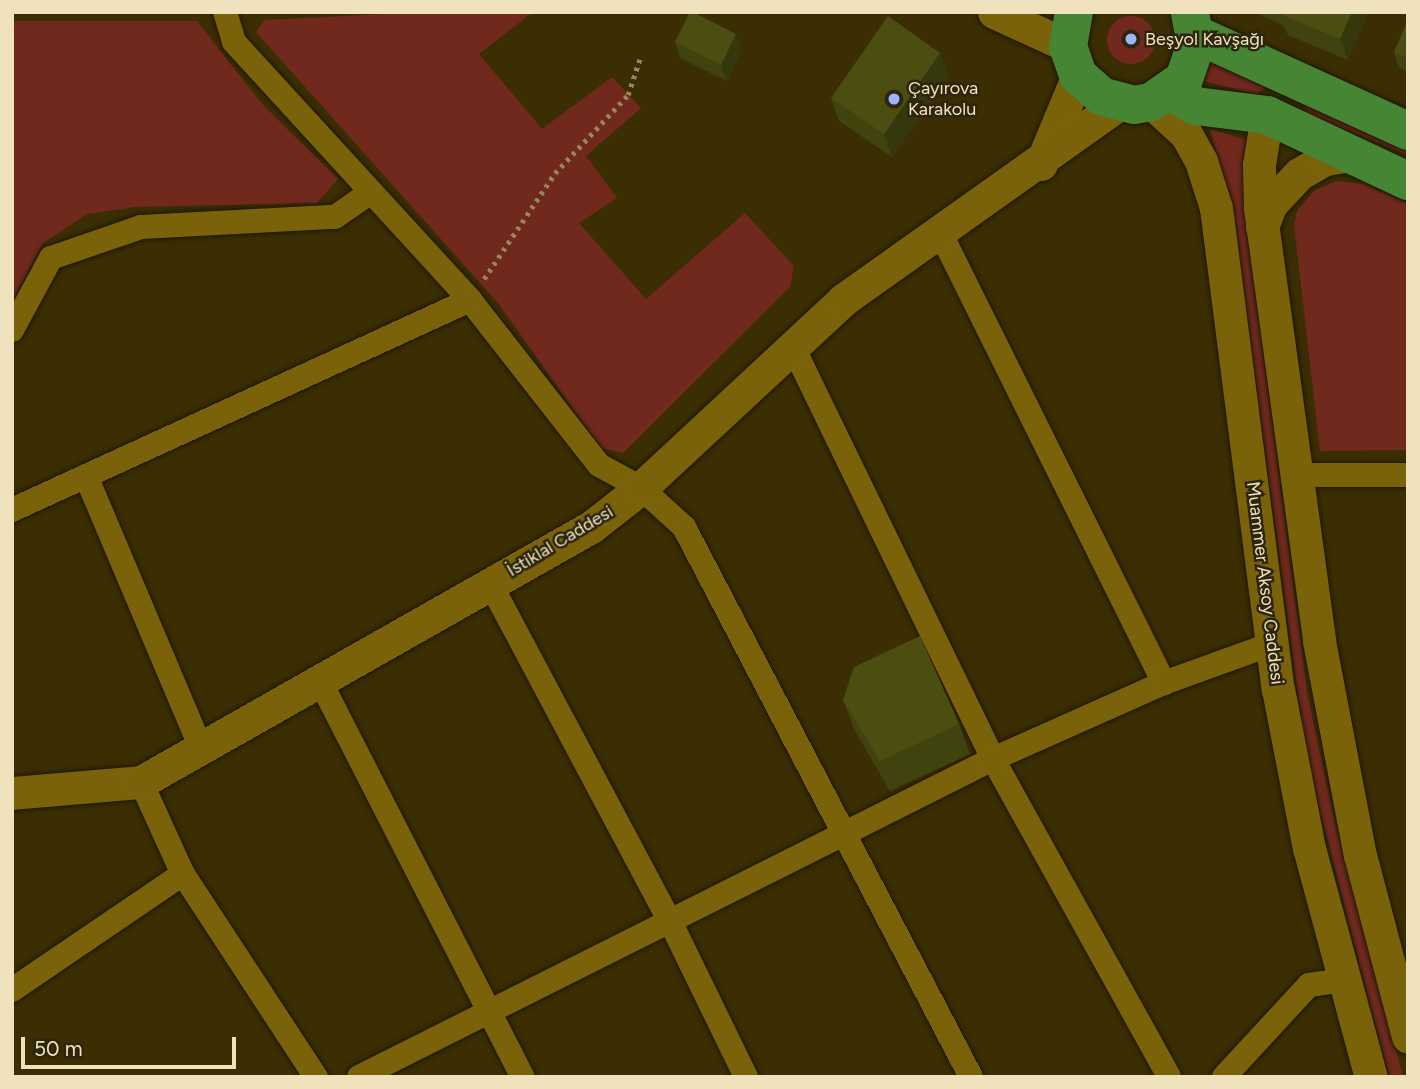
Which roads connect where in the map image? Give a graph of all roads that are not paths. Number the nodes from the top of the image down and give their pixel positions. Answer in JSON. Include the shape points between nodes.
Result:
{"nodes":[{"id":1,"x":225,"y":12,"type":"edge"},
{"id":2,"x":994,"y":12,"type":"edge"},
{"id":3,"x":1193,"y":23,"type":"edge"},
{"id":4,"x":1073,"y":44,"type":"edge"},
{"id":5,"x":1269,"y":71,"type":"junction"},
{"id":6,"x":1147,"y":99,"type":"junction"},
{"id":7,"x":1267,"y":115,"type":"junction"},
{"id":8,"x":1408,"y":131,"type":"edge"},
{"id":9,"x":1351,"y":155,"type":"junction"},
{"id":10,"x":1041,"y":164,"type":"junction"},
{"id":11,"x":1408,"y":181,"type":"edge"},
{"id":12,"x":371,"y":192,"type":"junction"},
{"id":13,"x":1262,"y":228,"type":"junction"},
{"id":14,"x":940,"y":232,"type":"junction"},
{"id":15,"x":470,"y":300,"type":"junction"},
{"id":16,"x":12,"y":330,"type":"edge"},
{"id":17,"x":793,"y":347,"type":"junction"},
{"id":18,"x":1296,"y":475,"type":"junction"},
{"id":19,"x":1408,"y":475,"type":"edge"},
{"id":20,"x":86,"y":477,"type":"junction"},
{"id":21,"x":641,"y":488,"type":"junction"},
{"id":22,"x":12,"y":510,"type":"edge"},
{"id":23,"x":490,"y":583,"type":"junction"},
{"id":24,"x":1272,"y":644,"type":"junction"},
{"id":25,"x":319,"y":679,"type":"junction"},
{"id":26,"x":1164,"y":683,"type":"junction"},
{"id":27,"x":200,"y":746,"type":"junction"},
{"id":28,"x":993,"y":759,"type":"junction"},
{"id":29,"x":141,"y":782,"type":"junction"},
{"id":30,"x":12,"y":793,"type":"edge"},
{"id":31,"x":842,"y":835,"type":"junction"},
{"id":32,"x":183,"y":874,"type":"junction"},
{"id":33,"x":670,"y":921,"type":"junction"},
{"id":34,"x":1344,"y":980,"type":"junction"},
{"id":35,"x":12,"y":990,"type":"edge"},
{"id":36,"x":489,"y":1012,"type":"junction"},
{"id":37,"x":1408,"y":1037,"type":"edge"},
{"id":38,"x":316,"y":1077,"type":"edge"},
{"id":39,"x":359,"y":1077,"type":"edge"},
{"id":40,"x":523,"y":1077,"type":"edge"},
{"id":41,"x":746,"y":1077,"type":"edge"},
{"id":42,"x":971,"y":1077,"type":"edge"},
{"id":43,"x":1169,"y":1077,"type":"edge"},
{"id":44,"x":1224,"y":1077,"type":"edge"},
{"id":45,"x":1371,"y":1077,"type":"edge"}],
"edges":[{"from":1,"to":12,"type":"street","via":[[234,42]]},
{"from":2,"to":4,"type":"main road"},
{"from":3,"to":5,"type":"main road"},
{"from":3,"to":6,"type":"main road","via":[[1193,62]]},
{"from":4,"to":6,"type":"main road","via":[[1101,96]]},
{"from":4,"to":10,"type":"main road"},
{"from":5,"to":7,"type":"main road"},
{"from":5,"to":8,"type":"main road"},
{"from":6,"to":7,"type":"main road"},
{"from":6,"to":10,"type":"main road","name":"İstiklal Caddesi"},
{"from":6,"to":24,"type":"main road","name":"Muammer Aksoy Caddesi","via":[[1185,134],[1201,161],[1216,208]]},
{"from":7,"to":9,"type":"main road"},
{"from":7,"to":13,"type":"main road","via":[[1258,185]]},
{"from":9,"to":11,"type":"main road"},
{"from":9,"to":13,"type":"main road","via":[[1325,159],[1299,174],[1271,204]]},
{"from":10,"to":14,"type":"main road","name":"İstiklal Caddesi"},
{"from":12,"to":15,"type":"street"},
{"from":12,"to":16,"type":"street","via":[[335,217],[142,228],[51,258]]},
{"from":13,"to":18,"type":"main road"},
{"from":14,"to":17,"type":"main road","name":"İstiklal Caddesi","via":[[843,300]]},
{"from":14,"to":26,"type":"street"},
{"from":15,"to":20,"type":"street"},
{"from":15,"to":21,"type":"street","via":[[599,465]]},
{"from":17,"to":21,"type":"main road","name":"İstiklal Caddesi"},
{"from":17,"to":28,"type":"street"},
{"from":18,"to":19,"type":"street"},
{"from":18,"to":37,"type":"main road","via":[[1342,776]]},
{"from":20,"to":22,"type":"street"},
{"from":20,"to":27,"type":"street"},
{"from":21,"to":23,"type":"main road","name":"İstiklal Caddesi","via":[[591,527]]},
{"from":21,"to":31,"type":"street","via":[[684,527]]},
{"from":23,"to":25,"type":"main road","name":"İstiklal Caddesi"},
{"from":23,"to":33,"type":"street"},
{"from":24,"to":26,"type":"street"},
{"from":24,"to":34,"type":"main road","name":"Muammer Aksoy Caddesi","via":[[1309,848]]},
{"from":25,"to":27,"type":"main road","name":"İstiklal Caddesi"},
{"from":25,"to":36,"type":"street"},
{"from":26,"to":28,"type":"street"},
{"from":27,"to":29,"type":"main road","name":"İstiklal Caddesi"},
{"from":28,"to":31,"type":"street"},
{"from":28,"to":43,"type":"street"},
{"from":29,"to":30,"type":"main road","name":"İstiklal Caddesi"},
{"from":29,"to":32,"type":"street"},
{"from":31,"to":33,"type":"street"},
{"from":31,"to":42,"type":"street"},
{"from":32,"to":35,"type":"street"},
{"from":32,"to":38,"type":"street"},
{"from":33,"to":36,"type":"street"},
{"from":33,"to":41,"type":"street"},
{"from":34,"to":44,"type":"street","via":[[1309,985]]},
{"from":34,"to":45,"type":"main road","name":"Muammer Aksoy Caddesi"},
{"from":36,"to":39,"type":"street"},
{"from":36,"to":40,"type":"street"}]}
